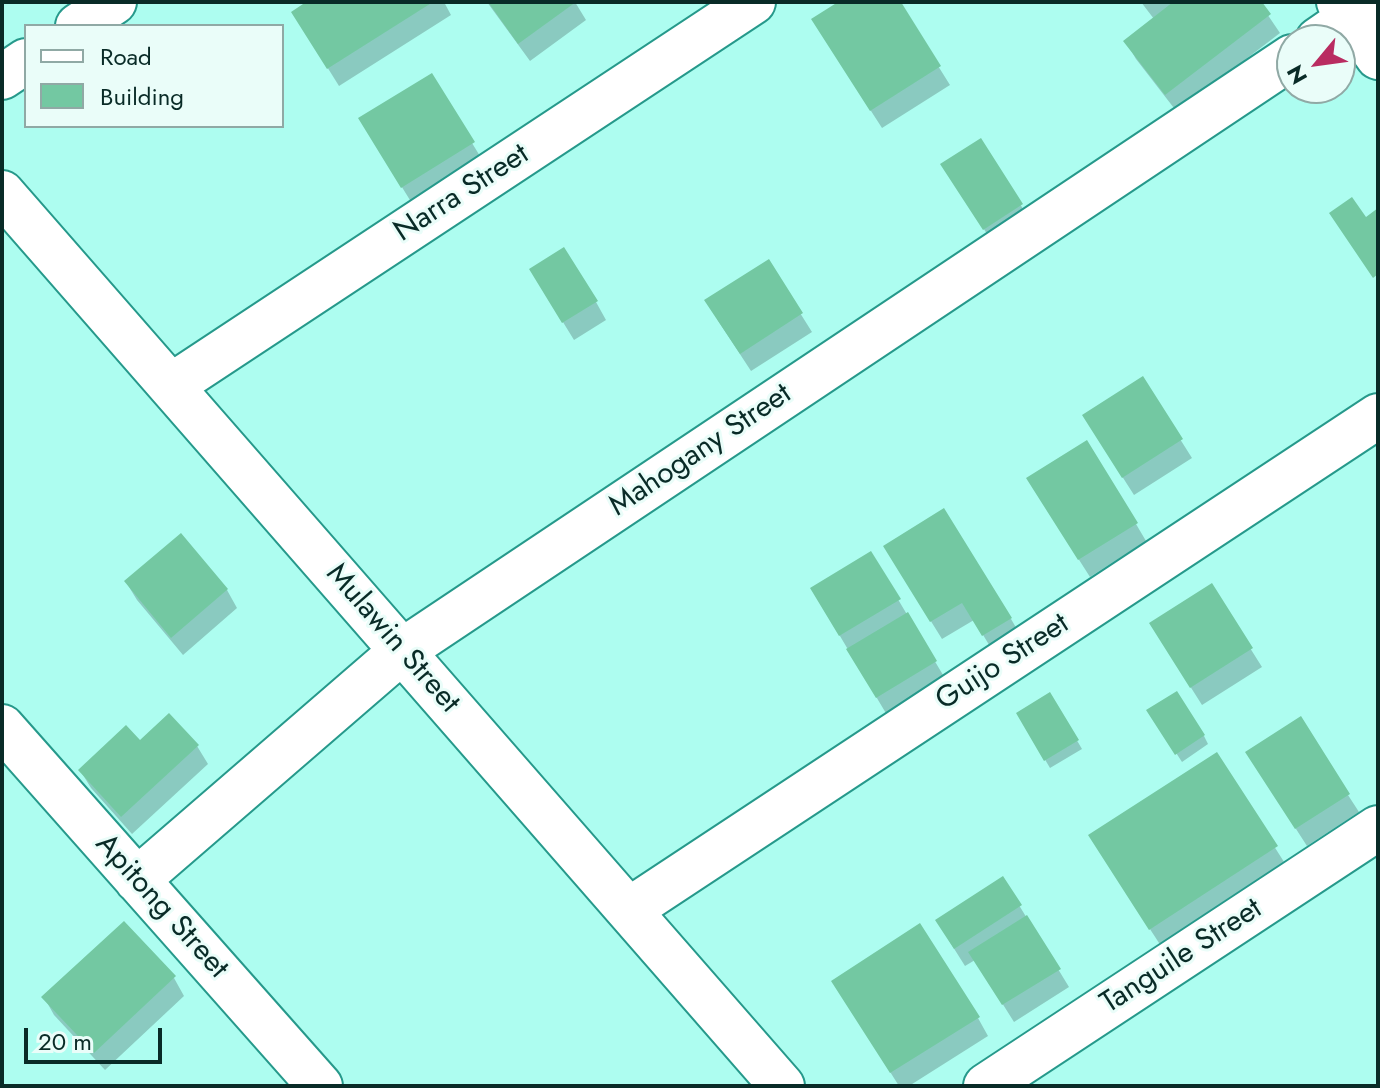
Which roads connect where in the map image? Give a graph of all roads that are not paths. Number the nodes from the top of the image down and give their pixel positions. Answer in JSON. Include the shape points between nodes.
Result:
{"nodes":[{"id":1,"x":114,"y":2,"type":"edge"},
{"id":2,"x":753,"y":2,"type":"edge"},
{"id":3,"x":1345,"y":16,"type":"edge"},
{"id":4,"x":81,"y":24,"type":"edge"},
{"id":5,"x":1378,"y":57,"type":"edge"},
{"id":6,"x":24,"y":62,"type":"edge"},
{"id":7,"x":1276,"y":68,"type":"edge"},
{"id":8,"x":2,"y":77,"type":"edge"},
{"id":9,"x":2,"y":193,"type":"edge"},
{"id":10,"x":171,"y":386,"type":"junction"},
{"id":11,"x":1378,"y":416,"type":"edge"},
{"id":12,"x":402,"y":651,"type":"junction"},
{"id":13,"x":2,"y":727,"type":"edge"},
{"id":14,"x":1378,"y":828,"type":"edge"},
{"id":15,"x":137,"y":880,"type":"junction"},
{"id":16,"x":629,"y":910,"type":"junction"},
{"id":17,"x":320,"y":1086,"type":"edge"},
{"id":18,"x":782,"y":1086,"type":"edge"},
{"id":19,"x":986,"y":1086,"type":"edge"}],
"edges":[{"from":1,"to":4,"type":"street"},
{"from":2,"to":10,"type":"street","name":"Narra Street"},
{"from":3,"to":5,"type":"street"},
{"from":6,"to":8,"type":"street"},
{"from":7,"to":12,"type":"street","name":"Mahogany Street"},
{"from":9,"to":10,"type":"street","name":"Mulawin Street"},
{"from":10,"to":12,"type":"street","name":"Mulawin Street"},
{"from":11,"to":16,"type":"street","name":"Guijo Street"},
{"from":12,"to":15,"type":"street","name":"Mahogany Street"},
{"from":12,"to":16,"type":"street","name":"Mulawin Street"},
{"from":13,"to":15,"type":"street","name":"Apitong Street"},
{"from":14,"to":19,"type":"street","name":"Tanguile Street"},
{"from":15,"to":17,"type":"street","name":"Apitong Street"},
{"from":16,"to":18,"type":"street","name":"Mulawin Street"}]}
